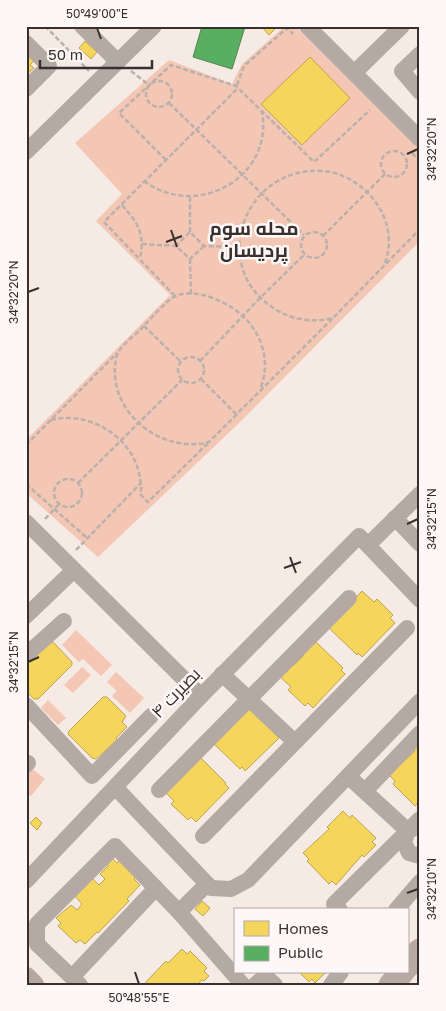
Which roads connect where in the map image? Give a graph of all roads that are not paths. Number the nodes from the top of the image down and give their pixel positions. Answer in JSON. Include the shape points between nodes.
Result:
{"nodes":[{"id":1,"x":154,"y":26,"type":"edge"},
{"id":2,"x":402,"y":26,"type":"edge"},
{"id":3,"x":92,"y":29,"type":"edge"},
{"id":4,"x":300,"y":31,"type":"edge"},
{"id":5,"x":26,"y":43,"type":"edge"},
{"id":6,"x":420,"y":54,"type":"edge"},
{"id":7,"x":118,"y":62,"type":"junction"},
{"id":8,"x":354,"y":73,"type":"junction"},
{"id":9,"x":26,"y":89,"type":"edge"},
{"id":10,"x":420,"y":92,"type":"edge"},
{"id":11,"x":420,"y":139,"type":"edge"},
{"id":12,"x":26,"y":152,"type":"edge"},
{"id":13,"x":420,"y":494,"type":"edge"},
{"id":14,"x":395,"y":518,"type":"junction"},
{"id":15,"x":30,"y":526,"type":"edge"},
{"id":16,"x":363,"y":540,"type":"junction"},
{"id":17,"x":420,"y":544,"type":"edge"},
{"id":18,"x":74,"y":570,"type":"junction"},
{"id":19,"x":349,"y":598,"type":"dead end"},
{"id":20,"x":420,"y":600,"type":"edge"},
{"id":21,"x":26,"y":616,"type":"edge"},
{"id":22,"x":64,"y":621,"type":"dead end"},
{"id":23,"x":407,"y":628,"type":"dead end"},
{"id":24,"x":26,"y":655,"type":"edge"},
{"id":25,"x":222,"y":674,"type":"junction"},
{"id":26,"x":201,"y":696,"type":"junction"},
{"id":27,"x":249,"y":699,"type":"junction"},
{"id":28,"x":420,"y":701,"type":"edge"},
{"id":29,"x":26,"y":705,"type":"edge"},
{"id":30,"x":151,"y":716,"type":"dead end"},
{"id":31,"x":420,"y":733,"type":"edge"},
{"id":32,"x":295,"y":742,"type":"junction"},
{"id":33,"x":348,"y":776,"type":"junction"},
{"id":34,"x":115,"y":787,"type":"junction"},
{"id":35,"x":159,"y":790,"type":"dead end"},
{"id":36,"x":365,"y":791,"type":"junction"},
{"id":37,"x":420,"y":818,"type":"edge"},
{"id":38,"x":414,"y":829,"type":"edge"},
{"id":39,"x":203,"y":836,"type":"dead end"},
{"id":40,"x":420,"y":856,"type":"edge"},
{"id":41,"x":26,"y":881,"type":"edge"},
{"id":42,"x":420,"y":882,"type":"edge"},
{"id":43,"x":207,"y":884,"type":"junction"},
{"id":44,"x":156,"y":888,"type":"junction"},
{"id":45,"x":338,"y":908,"type":"edge"},
{"id":46,"x":398,"y":908,"type":"edge"},
{"id":47,"x":179,"y":912,"type":"junction"},
{"id":48,"x":420,"y":951,"type":"edge"},
{"id":49,"x":408,"y":965,"type":"edge"},
{"id":50,"x":339,"y":974,"type":"edge"},
{"id":51,"x":400,"y":974,"type":"edge"},
{"id":52,"x":26,"y":978,"type":"edge"},
{"id":53,"x":76,"y":981,"type":"edge"},
{"id":54,"x":33,"y":985,"type":"edge"},
{"id":55,"x":243,"y":985,"type":"edge"},
{"id":56,"x":255,"y":985,"type":"edge"},
{"id":57,"x":275,"y":985,"type":"edge"},
{"id":58,"x":331,"y":985,"type":"edge"},
{"id":59,"x":391,"y":985,"type":"edge"}],
"edges":[{"from":1,"to":7,"type":"street"},
{"from":2,"to":8,"type":"street"},
{"from":3,"to":7,"type":"street"},
{"from":4,"to":8,"type":"street"},
{"from":5,"to":9,"type":"street","via":[[49,66]]},
{"from":6,"to":10,"type":"street","via":[[402,71]]},
{"from":7,"to":12,"type":"street"},
{"from":8,"to":11,"type":"street","via":[[375,105]]},
{"from":13,"to":14,"type":"street","name":"بصیرت ۴"},
{"from":14,"to":16,"type":"street","name":"بصیرت ۴"},
{"from":14,"to":17,"type":"street"},
{"from":15,"to":18,"type":"street"},
{"from":16,"to":20,"type":"street"},
{"from":16,"to":25,"type":"street","name":"بصیرت ۴"},
{"from":18,"to":21,"type":"street"},
{"from":18,"to":26,"type":"street"},
{"from":19,"to":27,"type":"street"},
{"from":22,"to":24,"type":"street"},
{"from":23,"to":32,"type":"street"},
{"from":25,"to":26,"type":"street","name":"بصیرت ۴"},
{"from":25,"to":27,"type":"street"},
{"from":26,"to":34,"type":"street","name":"بصیرت ۴"},
{"from":27,"to":32,"type":"street"},
{"from":27,"to":35,"type":"street"},
{"from":28,"to":33,"type":"street"},
{"from":29,"to":30,"type":"street","via":[[92,776]]},
{"from":31,"to":36,"type":"street"},
{"from":32,"to":39,"type":"street"},
{"from":33,"to":36,"type":"street"},
{"from":33,"to":43,"type":"street","via":[[248,880],[231,889],[211,888]]},
{"from":34,"to":41,"type":"street","name":"بصیرت ۴"},
{"from":34,"to":43,"type":"street"},
{"from":36,"to":38,"type":"street"},
{"from":37,"to":38,"type":"street"},
{"from":38,"to":40,"type":"street","via":[[404,842],[409,853]]},
{"from":38,"to":45,"type":"street","via":[[334,904]]},
{"from":42,"to":46,"type":"street"},
{"from":43,"to":47,"type":"street"},
{"from":44,"to":47,"type":"street"},
{"from":44,"to":53,"type":"street"},
{"from":44,"to":53,"type":"street","via":[[114,846],[38,924],[38,944]]},
{"from":47,"to":55,"type":"street"},
{"from":48,"to":49,"type":"main road"},
{"from":50,"to":58,"type":"street"},
{"from":51,"to":59,"type":"main road"},
{"from":52,"to":54,"type":"main road"},
{"from":56,"to":57,"type":"street","via":[[265,976]]}]}
